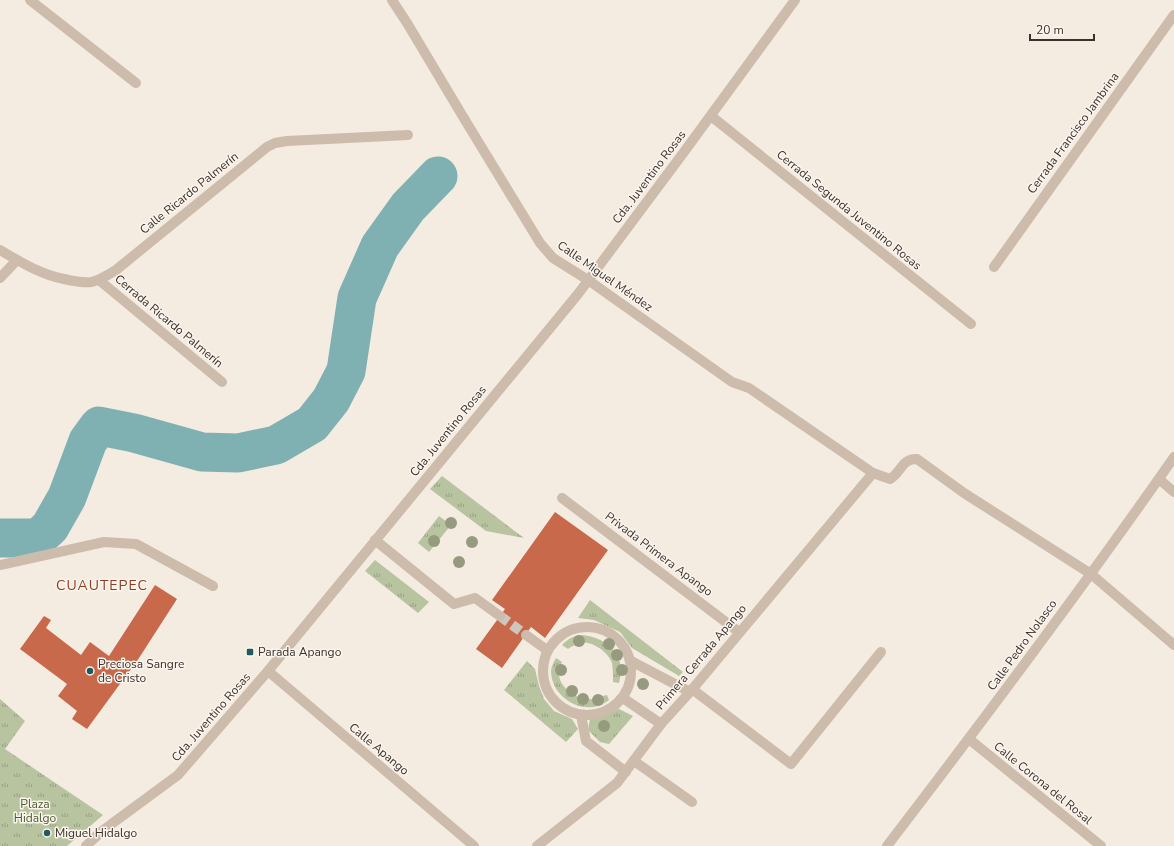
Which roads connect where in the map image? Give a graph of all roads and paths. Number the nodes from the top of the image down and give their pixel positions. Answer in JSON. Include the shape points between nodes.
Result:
{"nodes":[{"id":1,"x":30,"y":0,"type":"edge"},
{"id":2,"x":392,"y":0,"type":"edge"},
{"id":3,"x":795,"y":0,"type":"edge"},
{"id":4,"x":1174,"y":15,"type":"edge"},
{"id":5,"x":136,"y":83,"type":"dead end"},
{"id":6,"x":711,"y":116,"type":"junction"},
{"id":7,"x":408,"y":135,"type":"dead end"},
{"id":8,"x":0,"y":250,"type":"edge"},
{"id":9,"x":17,"y":260,"type":"junction"},
{"id":10,"x":994,"y":267,"type":"dead end"},
{"id":11,"x":0,"y":278,"type":"edge"},
{"id":12,"x":99,"y":280,"type":"junction"},
{"id":13,"x":588,"y":280,"type":"junction"},
{"id":14,"x":971,"y":324,"type":"dead end"},
{"id":15,"x":222,"y":382,"type":"dead end"},
{"id":16,"x":1174,"y":457,"type":"edge"},
{"id":17,"x":873,"y":473,"type":"junction"},
{"id":18,"x":1159,"y":479,"type":"junction"},
{"id":19,"x":1174,"y":492,"type":"edge"},
{"id":20,"x":562,"y":498,"type":"dead end"},
{"id":21,"x":375,"y":540,"type":"junction"},
{"id":22,"x":0,"y":565,"type":"edge"},
{"id":23,"x":1091,"y":574,"type":"junction"},
{"id":24,"x":213,"y":586,"type":"dead end"},
{"id":25,"x":500,"y":616,"type":"tunnel mouth"},
{"id":26,"x":739,"y":632,"type":"junction"},
{"id":27,"x":526,"y":635,"type":"tunnel mouth"},
{"id":28,"x":1174,"y":646,"type":"edge"},
{"id":29,"x":547,"y":650,"type":"junction"},
{"id":30,"x":881,"y":652,"type":"dead end"},
{"id":31,"x":631,"y":661,"type":"junction"},
{"id":32,"x":268,"y":671,"type":"junction"},
{"id":33,"x":691,"y":690,"type":"junction"},
{"id":34,"x":623,"y":698,"type":"junction"},
{"id":35,"x":580,"y":715,"type":"junction"},
{"id":36,"x":661,"y":724,"type":"junction"},
{"id":37,"x":969,"y":739,"type":"junction"},
{"id":38,"x":634,"y":761,"type":"junction"},
{"id":39,"x":626,"y":772,"type":"junction"},
{"id":40,"x":692,"y":802,"type":"dead end"},
{"id":41,"x":86,"y":846,"type":"edge"},
{"id":42,"x":474,"y":846,"type":"edge"},
{"id":43,"x":537,"y":846,"type":"edge"},
{"id":44,"x":887,"y":846,"type":"edge"},
{"id":45,"x":1101,"y":846,"type":"edge"}],
"edges":[{"from":1,"to":5,"type":"street"},
{"from":2,"to":13,"type":"street","name":"Calle Miguel Méndez","via":[[540,243],[553,258]]},
{"from":3,"to":6,"type":"street","name":"Cda. Juventino Rosas"},
{"from":4,"to":10,"type":"street","name":"Cerrada Francisco Jambrina"},
{"from":6,"to":13,"type":"street","name":"Cda. Juventino Rosas"},
{"from":6,"to":14,"type":"street","name":"Cerrada Segunda Juventino Rosas"},
{"from":7,"to":12,"type":"street","name":"Calle Ricardo Palmerín","via":[[275,143],[116,270]]},
{"from":8,"to":9,"type":"street","name":"Calle Ricardo Palmerín"},
{"from":9,"to":11,"type":"street"},
{"from":9,"to":12,"type":"street","name":"Calle Ricardo Palmerín","via":[[54,277],[85,283]]},
{"from":12,"to":15,"type":"street","name":"Cerrada Ricardo Palmerín"},
{"from":13,"to":17,"type":"street","name":"Calle Miguel Méndez","via":[[732,382],[749,388]]},
{"from":13,"to":21,"type":"street","name":"Cda. Juventino Rosas"},
{"from":16,"to":18,"type":"street","name":"Calle Pedro Nolasco"},
{"from":17,"to":23,"type":"street","name":"Calle Miguel Méndez","via":[[890,479],[896,476],[906,462],[917,459],[964,493]]},
{"from":17,"to":26,"type":"street","name":"Primera Cerrada Apango"},
{"from":18,"to":19,"type":"street"},
{"from":18,"to":23,"type":"street","name":"Calle Pedro Nolasco"},
{"from":20,"to":26,"type":"street","name":"Privada Primera Apango"},
{"from":21,"to":25,"type":"street","via":[[454,604],[474,598]]},
{"from":21,"to":32,"type":"street","name":"Cda. Juventino Rosas"},
{"from":22,"to":24,"type":"street","via":[[104,542],[136,544]]},
{"from":23,"to":28,"type":"street"},
{"from":23,"to":37,"type":"street","name":"Calle Pedro Nolasco"},
{"from":26,"to":33,"type":"street","name":"Primera Cerrada Apango"},
{"from":27,"to":29,"type":"street"},
{"from":29,"to":31,"type":"street","via":[[560,635],[573,628],[589,626],[604,629],[616,637]]},
{"from":29,"to":35,"type":"street","via":[[542,675],[546,690],[554,702],[567,711]]},
{"from":30,"to":33,"type":"street","via":[[792,764]]},
{"from":31,"to":33,"type":"street"},
{"from":31,"to":34,"type":"street","via":[[632,675]]},
{"from":32,"to":41,"type":"street","name":"Cda. Juventino Rosas","via":[[178,775],[102,831]]},
{"from":32,"to":42,"type":"street","name":"Calle Apango"},
{"from":33,"to":36,"type":"street","name":"Primera Cerrada Apango"},
{"from":34,"to":35,"type":"street","via":[[609,710],[595,715]]},
{"from":34,"to":36,"type":"street"},
{"from":35,"to":39,"type":"street","via":[[586,742]]},
{"from":36,"to":38,"type":"street","name":"Primera Cerrada Apango"},
{"from":37,"to":44,"type":"street","name":"Calle Pedro Nolasco"},
{"from":37,"to":45,"type":"street","name":"Calle Corona del Rosal"},
{"from":38,"to":39,"type":"street","name":"Primera Cerrada Apango"},
{"from":38,"to":40,"type":"street"},
{"from":39,"to":43,"type":"street","name":"Primera Cerrada Apango","via":[[617,783]]}]}
